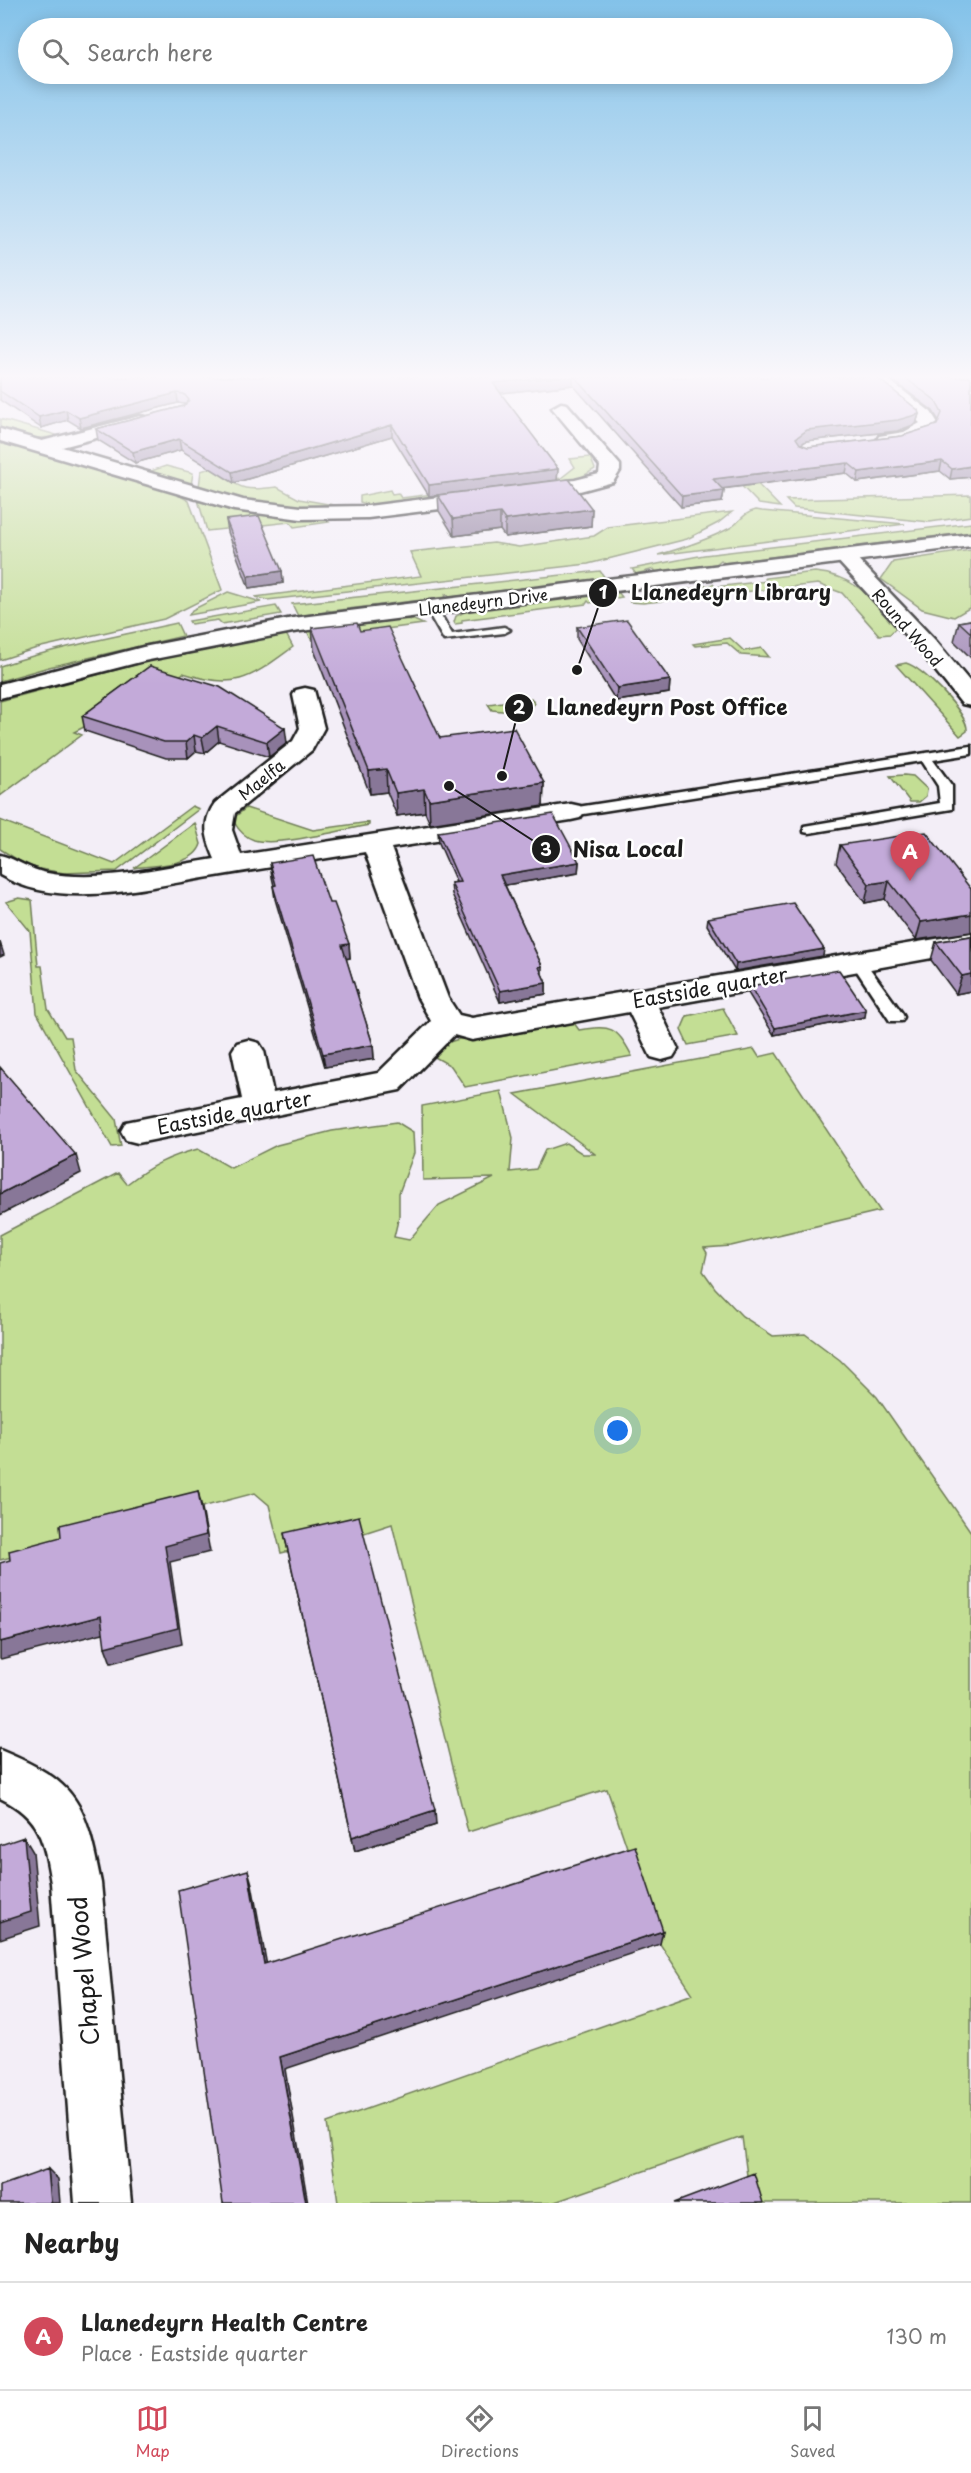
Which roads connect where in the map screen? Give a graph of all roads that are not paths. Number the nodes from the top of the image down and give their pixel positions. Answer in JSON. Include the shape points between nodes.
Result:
{"nodes":[{"id":1,"x":153,"y":480,"type":"edge"},
{"id":2,"x":600,"y":480,"type":"edge"},
{"id":3,"x":971,"y":540,"type":"edge"},
{"id":4,"x":844,"y":556,"type":"junction"},
{"id":5,"x":431,"y":607,"type":"junction"},
{"id":6,"x":504,"y":630,"type":"dead end"},
{"id":7,"x":0,"y":691,"type":"edge"},
{"id":8,"x":305,"y":695,"type":"dead end"},
{"id":9,"x":971,"y":699,"type":"edge"},
{"id":10,"x":971,"y":750,"type":"edge"},
{"id":11,"x":924,"y":757,"type":"junction"},
{"id":12,"x":571,"y":812,"type":"joint"},
{"id":13,"x":809,"y":829,"type":"dead end"},
{"id":14,"x":375,"y":842,"type":"junction"},
{"id":15,"x":0,"y":863,"type":"edge"},
{"id":16,"x":232,"y":865,"type":"junction"},
{"id":17,"x":971,"y":942,"type":"edge"},
{"id":18,"x":858,"y":962,"type":"junction"},
{"id":19,"x":639,"y":1000,"type":"junction"},
{"id":20,"x":896,"y":1017,"type":"dead end"},
{"id":21,"x":448,"y":1023,"type":"junction"},
{"id":22,"x":662,"y":1049,"type":"dead end"},
{"id":23,"x":248,"y":1051,"type":"dead end"},
{"id":24,"x":260,"y":1107,"type":"junction"},
{"id":25,"x":138,"y":1131,"type":"dead end"},
{"id":26,"x":0,"y":1774,"type":"edge"},
{"id":27,"x":103,"y":2203,"type":"edge"}],
"edges":[{"from":1,"to":2,"type":"street","via":[[241,506],[330,514],[564,488]]},
{"from":3,"to":4,"type":"street","name":"Llanedeyrn Drive"},
{"from":4,"to":5,"type":"street","name":"Llanedeyrn Drive"},
{"from":4,"to":9,"type":"street","name":"Round Wood"},
{"from":5,"to":6,"type":"lane","via":[[448,638]]},
{"from":5,"to":7,"type":"street","name":"Llanedeyrn Drive","via":[[224,638],[94,665]]},
{"from":8,"to":16,"type":"street","name":"Maelfa","via":[[312,728],[303,745],[218,818],[219,835]]},
{"from":10,"to":11,"type":"lane"},
{"from":11,"to":12,"type":"lane"},
{"from":11,"to":13,"type":"lane","via":[[945,786],[947,806]]},
{"from":12,"to":14,"type":"street"},
{"from":14,"to":16,"type":"street"},
{"from":14,"to":21,"type":"street","via":[[433,998]]},
{"from":15,"to":16,"type":"street","via":[[27,877],[58,886],[114,883]]},
{"from":17,"to":18,"type":"street","name":"Eastside quarter"},
{"from":18,"to":19,"type":"street","name":"Eastside quarter"},
{"from":18,"to":20,"type":"lane"},
{"from":19,"to":21,"type":"street","name":"Eastside quarter","via":[[472,1029]]},
{"from":19,"to":22,"type":"street"},
{"from":21,"to":24,"type":"street","name":"Eastside quarter","via":[[388,1082]]},
{"from":23,"to":24,"type":"street"},
{"from":24,"to":25,"type":"street","name":"Eastside quarter"},
{"from":26,"to":27,"type":"street","name":"Chapel Wood","via":[[26,1784],[54,1806],[68,1836],[76,1883]]}]}
